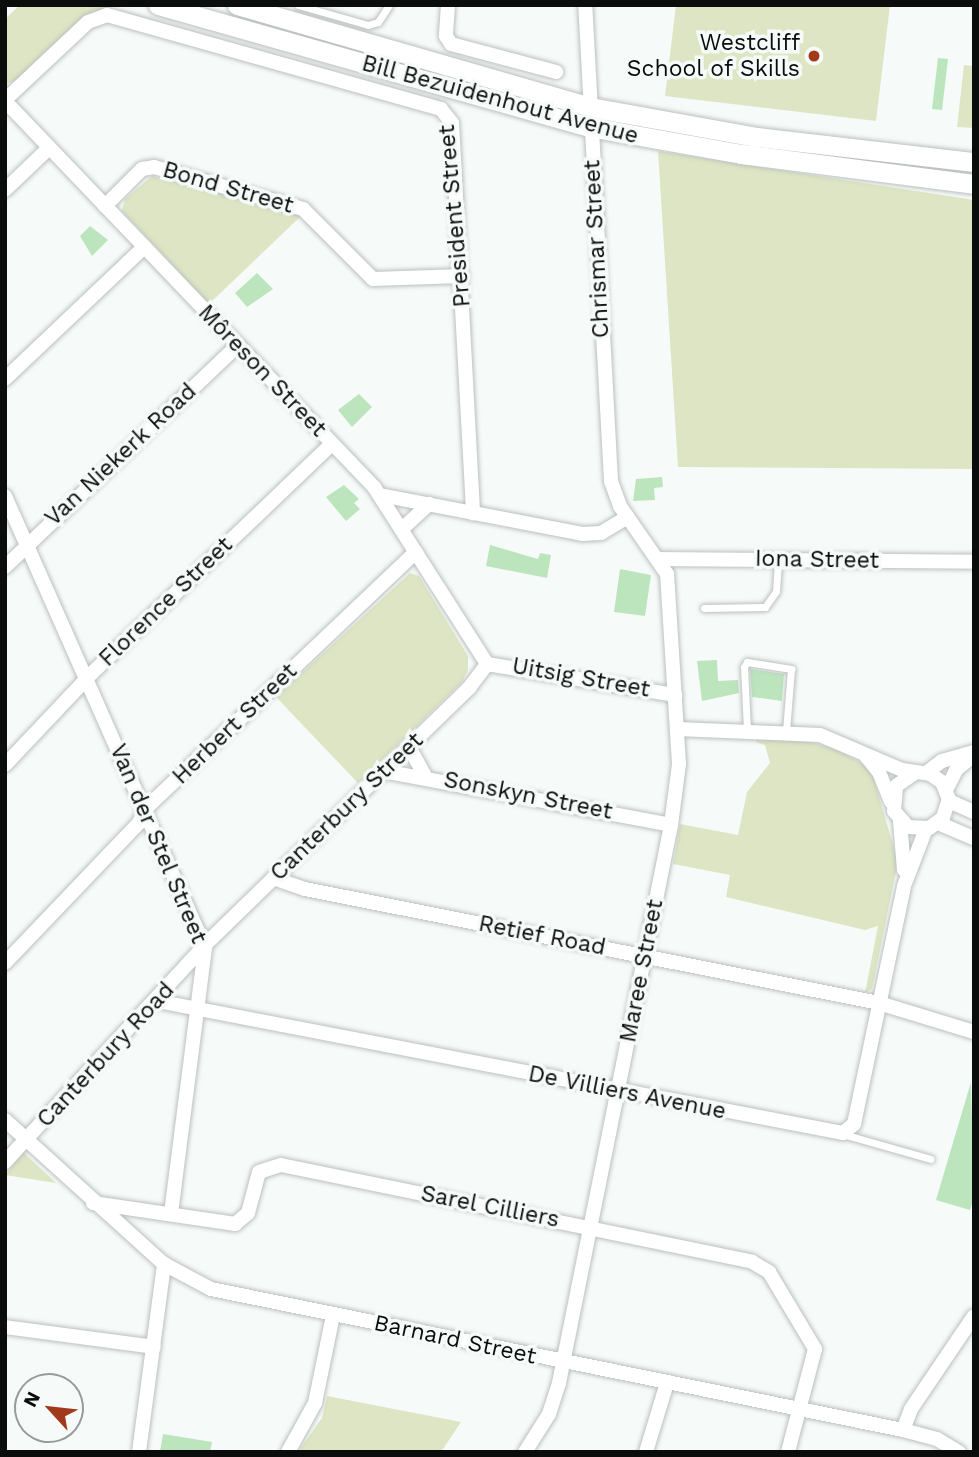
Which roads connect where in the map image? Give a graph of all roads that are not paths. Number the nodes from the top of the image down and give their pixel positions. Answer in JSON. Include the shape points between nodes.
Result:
{"nodes":[{"id":1,"x":158,"y":5,"type":"edge"},
{"id":2,"x":237,"y":5,"type":"edge"},
{"id":3,"x":298,"y":5,"type":"edge"},
{"id":4,"x":389,"y":5,"type":"edge"},
{"id":5,"x":448,"y":5,"type":"edge"},
{"id":6,"x":586,"y":5,"type":"edge"},
{"id":7,"x":556,"y":72,"type":"dead end"},
{"id":8,"x":5,"y":101,"type":"edge"},
{"id":9,"x":590,"y":107,"type":"junction"},
{"id":10,"x":590,"y":127,"type":"junction"},
{"id":11,"x":49,"y":148,"type":"junction"},
{"id":12,"x":974,"y":162,"type":"edge"},
{"id":13,"x":974,"y":184,"type":"edge"},
{"id":14,"x":5,"y":190,"type":"edge"},
{"id":15,"x":105,"y":206,"type":"junction"},
{"id":16,"x":144,"y":247,"type":"junction"},
{"id":17,"x":462,"y":276,"type":"junction"},
{"id":18,"x":238,"y":345,"type":"junction"},
{"id":19,"x":5,"y":379,"type":"edge"},
{"id":20,"x":331,"y":444,"type":"junction"},
{"id":21,"x":614,"y":492,"type":"joint"},
{"id":22,"x":380,"y":495,"type":"junction"},
{"id":23,"x":5,"y":496,"type":"edge"},
{"id":24,"x":429,"y":504,"type":"junction"},
{"id":25,"x":473,"y":513,"type":"junction"},
{"id":26,"x":628,"y":517,"type":"junction"},
{"id":27,"x":402,"y":529,"type":"junction"},
{"id":28,"x":26,"y":544,"type":"junction"},
{"id":29,"x":416,"y":552,"type":"junction"},
{"id":30,"x":660,"y":558,"type":"junction"},
{"id":31,"x":778,"y":559,"type":"junction"},
{"id":32,"x":974,"y":562,"type":"edge"},
{"id":33,"x":5,"y":567,"type":"edge"},
{"id":34,"x":704,"y":608,"type":"dead end"},
{"id":35,"x":487,"y":664,"type":"junction"},
{"id":36,"x":86,"y":680,"type":"junction"},
{"id":37,"x":675,"y":695,"type":"junction"},
{"id":38,"x":678,"y":729,"type":"junction"},
{"id":39,"x":747,"y":730,"type":"junction"},
{"id":40,"x":786,"y":731,"type":"junction"},
{"id":41,"x":861,"y":751,"type":"junction"},
{"id":42,"x":403,"y":752,"type":"junction"},
{"id":43,"x":974,"y":753,"type":"edge"},
{"id":44,"x":5,"y":765,"type":"edge"},
{"id":45,"x":383,"y":771,"type":"junction"},
{"id":46,"x":919,"y":773,"type":"junction"},
{"id":47,"x":425,"y":776,"type":"junction"},
{"id":48,"x":948,"y":795,"type":"junction"},
{"id":49,"x":892,"y":803,"type":"junction"},
{"id":50,"x":145,"y":809,"type":"junction"},
{"id":51,"x":974,"y":812,"type":"edge"},
{"id":52,"x":900,"y":821,"type":"junction"},
{"id":53,"x":671,"y":825,"type":"junction"},
{"id":54,"x":932,"y":826,"type":"junction"},
{"id":55,"x":974,"y":838,"type":"edge"},
{"id":56,"x":273,"y":878,"type":"junction"},
{"id":57,"x":904,"y":886,"type":"junction"},
{"id":58,"x":205,"y":948,"type":"junction"},
{"id":59,"x":644,"y":957,"type":"junction"},
{"id":60,"x":5,"y":963,"type":"edge"},
{"id":61,"x":157,"y":1001,"type":"junction"},
{"id":62,"x":879,"y":1003,"type":"junction"},
{"id":63,"x":200,"y":1007,"type":"junction"},
{"id":64,"x":974,"y":1032,"type":"edge"},
{"id":65,"x":618,"y":1091,"type":"junction"},
{"id":66,"x":5,"y":1120,"type":"edge"},
{"id":67,"x":843,"y":1133,"type":"junction"},
{"id":68,"x":26,"y":1140,"type":"junction"},
{"id":69,"x":931,"y":1159,"type":"dead end"},
{"id":70,"x":5,"y":1162,"type":"edge"},
{"id":71,"x":93,"y":1203,"type":"junction"},
{"id":72,"x":144,"y":1209,"type":"junction"},
{"id":73,"x":171,"y":1213,"type":"junction"},
{"id":74,"x":590,"y":1228,"type":"junction"},
{"id":75,"x":130,"y":1235,"type":"junction"},
{"id":76,"x":164,"y":1264,"type":"junction"},
{"id":77,"x":333,"y":1315,"type":"junction"},
{"id":78,"x":974,"y":1317,"type":"edge"},
{"id":79,"x":5,"y":1327,"type":"edge"},
{"id":80,"x":154,"y":1347,"type":"junction"},
{"id":81,"x":564,"y":1362,"type":"junction"},
{"id":82,"x":667,"y":1383,"type":"junction"},
{"id":83,"x":801,"y":1409,"type":"junction"},
{"id":84,"x":903,"y":1430,"type":"junction"},
{"id":85,"x":139,"y":1452,"type":"edge"},
{"id":86,"x":288,"y":1452,"type":"edge"},
{"id":87,"x":525,"y":1452,"type":"edge"},
{"id":88,"x":646,"y":1452,"type":"edge"},
{"id":89,"x":788,"y":1452,"type":"edge"},
{"id":90,"x":959,"y":1452,"type":"edge"}],
"edges":[{"from":1,"to":10,"type":"main road","name":"Bill Bezuidenhout Avenue"},
{"from":2,"to":9,"type":"main road","name":"Bill Bezuidenhout Avenue"},
{"from":3,"to":4,"type":"lane","via":[[368,25],[378,22]]},
{"from":5,"to":7,"type":"street","via":[[446,36],[455,45]]},
{"from":6,"to":9,"type":"street","name":"Chrismar Street"},
{"from":8,"to":11,"type":"street","name":"Môreson Street"},
{"from":8,"to":17,"type":"street","name":"President Street","via":[[85,25],[107,15],[434,106],[452,123]]},
{"from":9,"to":10,"type":"street","name":"Chrismar Street"},
{"from":9,"to":12,"type":"main road","name":"Bill Bezuidenhout Avenue","via":[[757,137]]},
{"from":10,"to":13,"type":"main road","name":"Bill Bezuidenhout Avenue","via":[[789,162]]},
{"from":10,"to":21,"type":"street","name":"Chrismar Street"},
{"from":11,"to":14,"type":"street"},
{"from":11,"to":15,"type":"street","name":"Môreson Street"},
{"from":15,"to":16,"type":"street","name":"Môreson Street"},
{"from":15,"to":17,"type":"street","name":"Bond Street","via":[[150,166],[303,209],[373,279]]},
{"from":16,"to":18,"type":"street","name":"Môreson Street"},
{"from":16,"to":19,"type":"street"},
{"from":17,"to":25,"type":"street","name":"President Street"},
{"from":18,"to":20,"type":"street","name":"Môreson Street"},
{"from":18,"to":28,"type":"street","name":"Van Niekerk Road"},
{"from":20,"to":22,"type":"street","name":"Môreson Street"},
{"from":20,"to":36,"type":"street","name":"Florence Street"},
{"from":21,"to":26,"type":"street","name":"Maree Street"},
{"from":22,"to":24,"type":"street"},
{"from":22,"to":27,"type":"street","name":"Môreson Street"},
{"from":23,"to":28,"type":"street","name":"Van der Stel Street"},
{"from":24,"to":25,"type":"street"},
{"from":24,"to":27,"type":"street"},
{"from":25,"to":26,"type":"street","via":[[587,534],[605,531]]},
{"from":26,"to":30,"type":"street","name":"Maree Street"},
{"from":27,"to":29,"type":"street","name":"Môreson Street"},
{"from":28,"to":33,"type":"street","name":"Van Niekerk Road"},
{"from":28,"to":36,"type":"street","name":"Van der Stel Street"},
{"from":29,"to":35,"type":"street","name":"Môreson Street"},
{"from":29,"to":50,"type":"street","name":"Herbert Street"},
{"from":30,"to":31,"type":"street","name":"Iona Street"},
{"from":30,"to":37,"type":"street","name":"Maree Street","via":[[669,589]]},
{"from":31,"to":32,"type":"street","name":"Iona Street"},
{"from":31,"to":34,"type":"lane","via":[[776,591],[765,607]]},
{"from":35,"to":37,"type":"street","name":"Uitsig Street"},
{"from":35,"to":42,"type":"street","name":"Canterbury Street"},
{"from":36,"to":44,"type":"street","name":"Florence Street"},
{"from":36,"to":50,"type":"street","name":"Van der Stel Street"},
{"from":37,"to":38,"type":"street","name":"Maree Street"},
{"from":38,"to":39,"type":"street"},
{"from":38,"to":53,"type":"street","name":"Maree Street"},
{"from":39,"to":40,"type":"street"},
{"from":39,"to":40,"type":"lane","via":[[747,662],[791,669]]},
{"from":40,"to":41,"type":"street","via":[[827,737]]},
{"from":41,"to":46,"type":"street"},
{"from":41,"to":49,"type":"street","via":[[879,772]]},
{"from":42,"to":45,"type":"street","name":"Canterbury Street"},
{"from":42,"to":47,"type":"street"},
{"from":43,"to":46,"type":"street"},
{"from":43,"to":48,"type":"street","via":[[956,770]]},
{"from":45,"to":47,"type":"street","name":"Sonskyn Street"},
{"from":45,"to":56,"type":"street","name":"Canterbury Street"},
{"from":46,"to":48,"type":"street"},
{"from":46,"to":49,"type":"street","via":[[897,785]]},
{"from":47,"to":53,"type":"street","name":"Sonskyn Street"},
{"from":48,"to":51,"type":"street"},
{"from":48,"to":54,"type":"street"},
{"from":49,"to":52,"type":"street"},
{"from":50,"to":58,"type":"street","name":"Van der Stel Street"},
{"from":50,"to":60,"type":"street","name":"Herbert Street","via":[[139,823]]},
{"from":52,"to":54,"type":"street"},
{"from":52,"to":57,"type":"street"},
{"from":53,"to":59,"type":"street","name":"Maree Street"},
{"from":54,"to":55,"type":"street"},
{"from":54,"to":57,"type":"street"},
{"from":56,"to":58,"type":"street","name":"Canterbury Street"},
{"from":56,"to":59,"type":"street","name":"Retief Road","via":[[305,889]]},
{"from":57,"to":62,"type":"street"},
{"from":58,"to":61,"type":"street","name":"Canterbury Road"},
{"from":58,"to":63,"type":"street","name":"Van der Stel Street"},
{"from":59,"to":62,"type":"street","name":"Retief Road"},
{"from":59,"to":65,"type":"street","name":"Maree Street"},
{"from":61,"to":63,"type":"street","name":"De Villiers Avenue"},
{"from":61,"to":68,"type":"street","name":"Canterbury Road"},
{"from":62,"to":64,"type":"street","name":"Retief Road"},
{"from":62,"to":67,"type":"street","via":[[854,1124]]},
{"from":63,"to":65,"type":"street","name":"De Villiers Avenue"},
{"from":63,"to":73,"type":"street","name":"Van der Stel Street"},
{"from":65,"to":67,"type":"street","name":"De Villiers Avenue"},
{"from":65,"to":74,"type":"street","name":"Maree Street"},
{"from":66,"to":68,"type":"street","name":"Barnard Street"},
{"from":67,"to":69,"type":"lane"},
{"from":68,"to":70,"type":"street","name":"Canterbury Road"},
{"from":68,"to":71,"type":"street","name":"Barnard Street"},
{"from":71,"to":72,"type":"street","name":"Sarel Cilliers"},
{"from":71,"to":75,"type":"street","name":"Barnard Street"},
{"from":72,"to":73,"type":"street","name":"Sarel Cilliers"},
{"from":72,"to":75,"type":"street"},
{"from":73,"to":74,"type":"street","name":"Sarel Cilliers","via":[[235,1224],[248,1213],[259,1172],[281,1165]]},
{"from":74,"to":81,"type":"street","name":"Maree Street"},
{"from":74,"to":83,"type":"street","name":"Sarel Cilliers","via":[[752,1262],[769,1272],[815,1349]]},
{"from":75,"to":76,"type":"street","name":"Barnard Street"},
{"from":76,"to":77,"type":"street","name":"Barnard Street","via":[[211,1289]]},
{"from":76,"to":80,"type":"street"},
{"from":77,"to":81,"type":"street","name":"Barnard Street"},
{"from":77,"to":86,"type":"street","via":[[315,1403]]},
{"from":78,"to":84,"type":"street","via":[[911,1409]]},
{"from":79,"to":80,"type":"street"},
{"from":80,"to":85,"type":"street"},
{"from":81,"to":82,"type":"street","name":"Barnard Street"},
{"from":81,"to":87,"type":"street","name":"Maree Street","via":[[553,1406]]},
{"from":82,"to":83,"type":"street","name":"Barnard Street"},
{"from":82,"to":88,"type":"street"},
{"from":83,"to":84,"type":"street","name":"Barnard Street"},
{"from":83,"to":89,"type":"street","name":"Sarel Cilliers"},
{"from":84,"to":90,"type":"street","name":"Barnard Street","via":[[937,1439]]}]}
